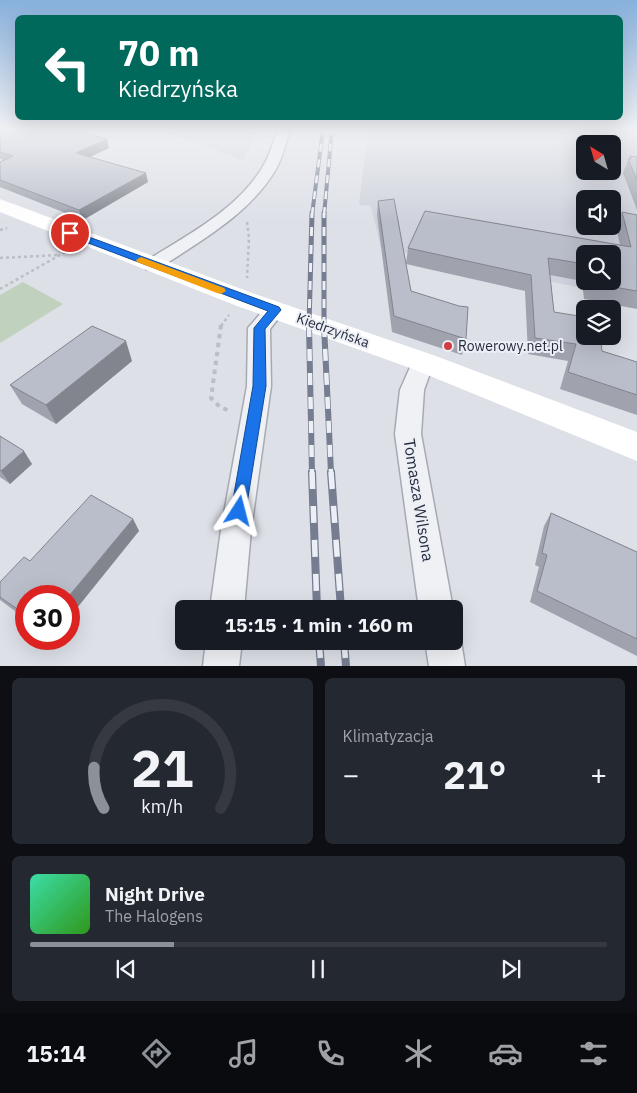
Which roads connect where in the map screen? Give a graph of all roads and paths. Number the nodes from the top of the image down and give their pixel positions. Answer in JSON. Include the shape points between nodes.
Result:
{"nodes":[{"id":1,"x":272,"y":160,"type":"edge"},
{"id":2,"x":245,"y":199,"type":"junction"},
{"id":3,"x":0,"y":205,"type":"edge"},
{"id":4,"x":70,"y":250,"type":"dead end"},
{"id":5,"x":61,"y":254,"type":"junction"},
{"id":6,"x":0,"y":258,"type":"edge"},
{"id":7,"x":152,"y":265,"type":"junction"},
{"id":8,"x":0,"y":289,"type":"edge"},
{"id":9,"x":244,"y":299,"type":"junction"},
{"id":10,"x":275,"y":310,"type":"junction"},
{"id":11,"x":422,"y":362,"type":"junction"},
{"id":12,"x":255,"y":415,"type":"junction"},
{"id":13,"x":637,"y":447,"type":"edge"},
{"id":14,"x":228,"y":600,"type":"edge"},
{"id":15,"x":435,"y":600,"type":"edge"},
{"id":16,"x":223,"y":650,"type":"edge"},
{"id":17,"x":444,"y":650,"type":"edge"},
{"id":18,"x":221,"y":666,"type":"edge"},
{"id":19,"x":447,"y":666,"type":"edge"}],
"edges":[{"from":1,"to":2,"type":"street"},
{"from":2,"to":7,"type":"street"},
{"from":2,"to":9,"type":"path","via":[[248,238]]},
{"from":3,"to":7,"type":"street","name":"Kiedrzyńska"},
{"from":4,"to":5,"type":"path"},
{"from":5,"to":6,"type":"path"},
{"from":5,"to":8,"type":"path"},
{"from":7,"to":9,"type":"street","name":"Kiedrzyńska"},
{"from":9,"to":10,"type":"street","name":"Kiedrzyńska"},
{"from":9,"to":12,"type":"path","via":[[221,324],[211,398],[214,404],[228,411]]},
{"from":10,"to":11,"type":"street","name":"Kiedrzyńska"},
{"from":10,"to":12,"type":"street","via":[[259,328],[260,386]]},
{"from":11,"to":13,"type":"street","name":"Kiedrzyńska"},
{"from":11,"to":15,"type":"street","name":"Tomasza Wilsona","via":[[412,390],[408,434]]},
{"from":12,"to":14,"type":"street"},
{"from":16,"to":18,"type":"street"},
{"from":17,"to":19,"type":"street"}]}
